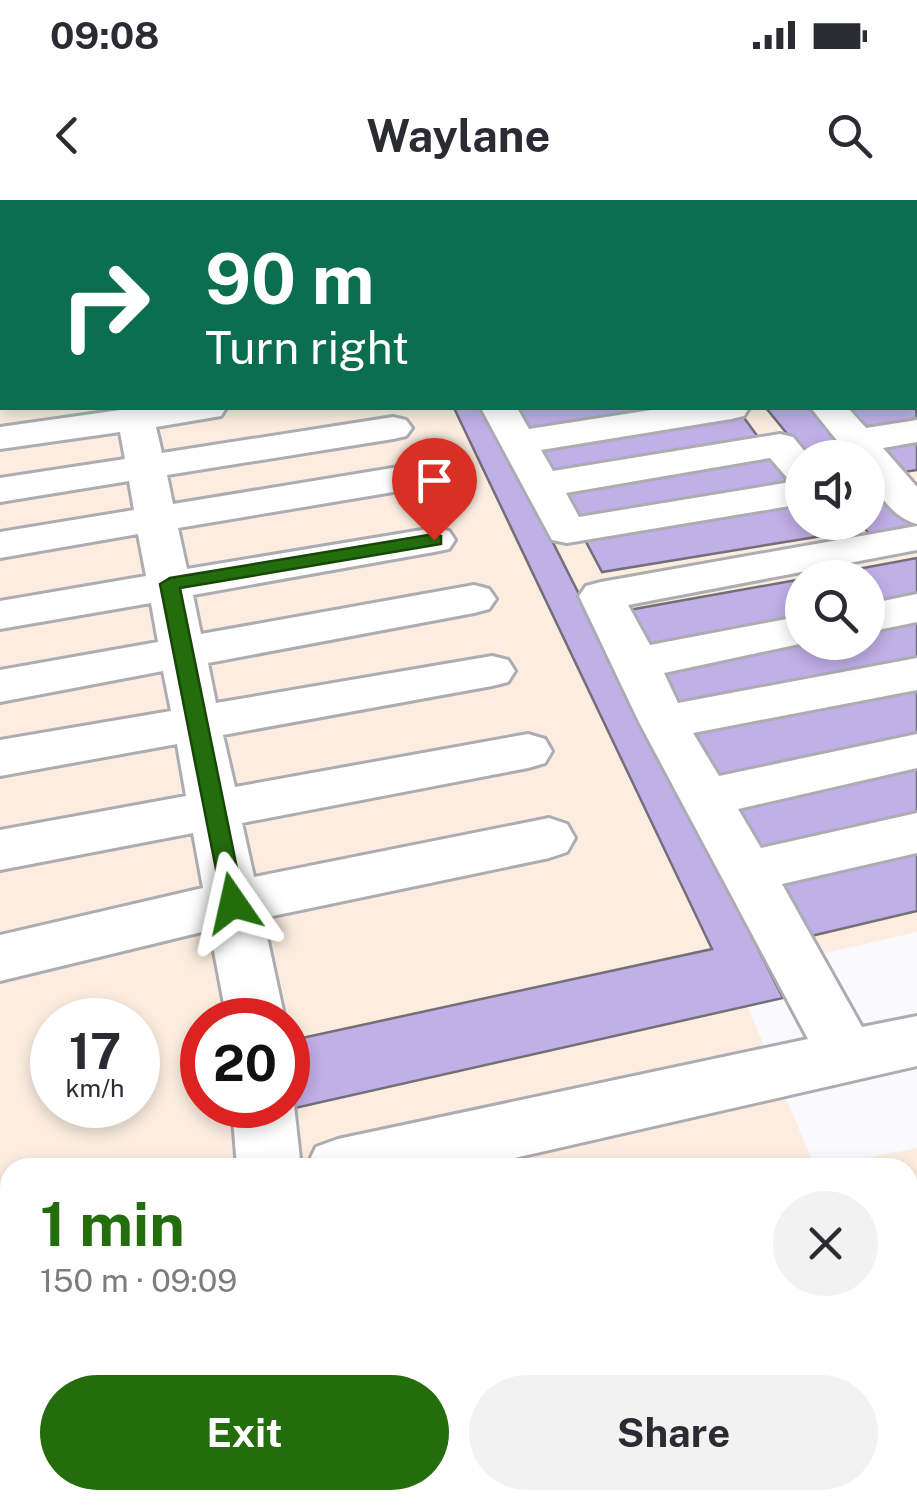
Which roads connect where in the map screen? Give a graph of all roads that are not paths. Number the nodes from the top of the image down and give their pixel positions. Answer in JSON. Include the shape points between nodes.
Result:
{"nodes":[{"id":1,"x":195,"y":410,"type":"edge"},
{"id":2,"x":500,"y":410,"type":"edge"},
{"id":3,"x":718,"y":410,"type":"edge"},
{"id":4,"x":753,"y":410,"type":"edge"},
{"id":5,"x":831,"y":410,"type":"edge"},
{"id":6,"x":136,"y":419,"type":"junction"},
{"id":7,"x":393,"y":428,"type":"dead end"},
{"id":8,"x":917,"y":431,"type":"edge"},
{"id":9,"x":0,"y":438,"type":"edge"},
{"id":10,"x":856,"y":440,"type":"edge"},
{"id":11,"x":863,"y":440,"type":"edge"},
{"id":12,"x":518,"y":442,"type":"junction"},
{"id":13,"x":785,"y":451,"type":"edge"},
{"id":14,"x":785,"y":460,"type":"edge"},
{"id":15,"x":146,"y":467,"type":"junction"},
{"id":16,"x":885,"y":468,"type":"edge"},
{"id":17,"x":422,"y":475,"type":"dead end"},
{"id":18,"x":540,"y":484,"type":"junction"},
{"id":19,"x":0,"y":490,"type":"edge"},
{"id":20,"x":909,"y":491,"type":"edge"},
{"id":21,"x":785,"y":495,"type":"edge"},
{"id":22,"x":156,"y":519,"type":"junction"},
{"id":23,"x":567,"y":531,"type":"junction"},
{"id":24,"x":917,"y":538,"type":"edge"},
{"id":25,"x":434,"y":540,"type":"dead end"},
{"id":26,"x":0,"y":545,"type":"edge"},
{"id":27,"x":170,"y":584,"type":"junction"},
{"id":28,"x":601,"y":596,"type":"junction"},
{"id":29,"x":474,"y":599,"type":"dead end"},
{"id":30,"x":917,"y":608,"type":"edge"},
{"id":31,"x":0,"y":615,"type":"edge"},
{"id":32,"x":885,"y":615,"type":"edge"},
{"id":33,"x":785,"y":633,"type":"edge"},
{"id":34,"x":183,"y":652,"type":"junction"},
{"id":35,"x":637,"y":663,"type":"junction"},
{"id":36,"x":492,"y":671,"type":"dead end"},
{"id":37,"x":917,"y":674,"type":"edge"},
{"id":38,"x":0,"y":686,"type":"edge"},
{"id":39,"x":196,"y":722,"type":"junction"},
{"id":40,"x":662,"y":722,"type":"junction"},
{"id":41,"x":528,"y":751,"type":"dead end"},
{"id":42,"x":917,"y":751,"type":"edge"},
{"id":43,"x":0,"y":758,"type":"edge"},
{"id":44,"x":708,"y":797,"type":"junction"},
{"id":45,"x":214,"y":808,"type":"junction"},
{"id":46,"x":917,"y":833,"type":"edge"},
{"id":47,"x":550,"y":838,"type":"dead end"},
{"id":48,"x":0,"y":850,"type":"edge"},
{"id":49,"x":748,"y":870,"type":"junction"},
{"id":50,"x":233,"y":903,"type":"junction"},
{"id":51,"x":0,"y":958,"type":"edge"},
{"id":52,"x":252,"y":998,"type":"edge"},
{"id":53,"x":917,"y":1040,"type":"edge"},
{"id":54,"x":847,"y":1056,"type":"junction"},
{"id":55,"x":265,"y":1128,"type":"edge"},
{"id":56,"x":268,"y":1158,"type":"edge"},
{"id":57,"x":383,"y":1158,"type":"edge"}],
"edges":[{"from":1,"to":6,"type":"lane"},
{"from":2,"to":12,"type":"lane"},
{"from":3,"to":12,"type":"lane"},
{"from":4,"to":13,"type":"lane"},
{"from":5,"to":10,"type":"lane"},
{"from":6,"to":9,"type":"lane"},
{"from":6,"to":15,"type":"lane"},
{"from":7,"to":15,"type":"lane"},
{"from":8,"to":11,"type":"lane"},
{"from":12,"to":18,"type":"lane"},
{"from":14,"to":18,"type":"lane"},
{"from":15,"to":19,"type":"lane"},
{"from":15,"to":22,"type":"lane"},
{"from":16,"to":20,"type":"lane"},
{"from":17,"to":22,"type":"lane"},
{"from":18,"to":23,"type":"lane"},
{"from":21,"to":23,"type":"lane"},
{"from":22,"to":26,"type":"lane"},
{"from":22,"to":27,"type":"lane"},
{"from":23,"to":28,"type":"lane"},
{"from":24,"to":28,"type":"lane"},
{"from":25,"to":27,"type":"lane"},
{"from":27,"to":31,"type":"lane"},
{"from":27,"to":34,"type":"lane"},
{"from":28,"to":35,"type":"lane"},
{"from":29,"to":34,"type":"lane"},
{"from":30,"to":32,"type":"lane"},
{"from":33,"to":35,"type":"lane"},
{"from":34,"to":38,"type":"lane"},
{"from":34,"to":39,"type":"lane"},
{"from":35,"to":40,"type":"lane"},
{"from":36,"to":39,"type":"lane"},
{"from":37,"to":40,"type":"lane"},
{"from":39,"to":43,"type":"lane"},
{"from":39,"to":45,"type":"lane"},
{"from":40,"to":44,"type":"lane"},
{"from":41,"to":45,"type":"lane"},
{"from":42,"to":44,"type":"lane"},
{"from":44,"to":49,"type":"lane"},
{"from":45,"to":48,"type":"lane"},
{"from":45,"to":50,"type":"lane"},
{"from":46,"to":49,"type":"lane"},
{"from":47,"to":50,"type":"lane"},
{"from":49,"to":54,"type":"lane"},
{"from":50,"to":51,"type":"lane"},
{"from":50,"to":52,"type":"lane"},
{"from":53,"to":54,"type":"lane"},
{"from":54,"to":57,"type":"lane"},
{"from":55,"to":56,"type":"lane"}]}
